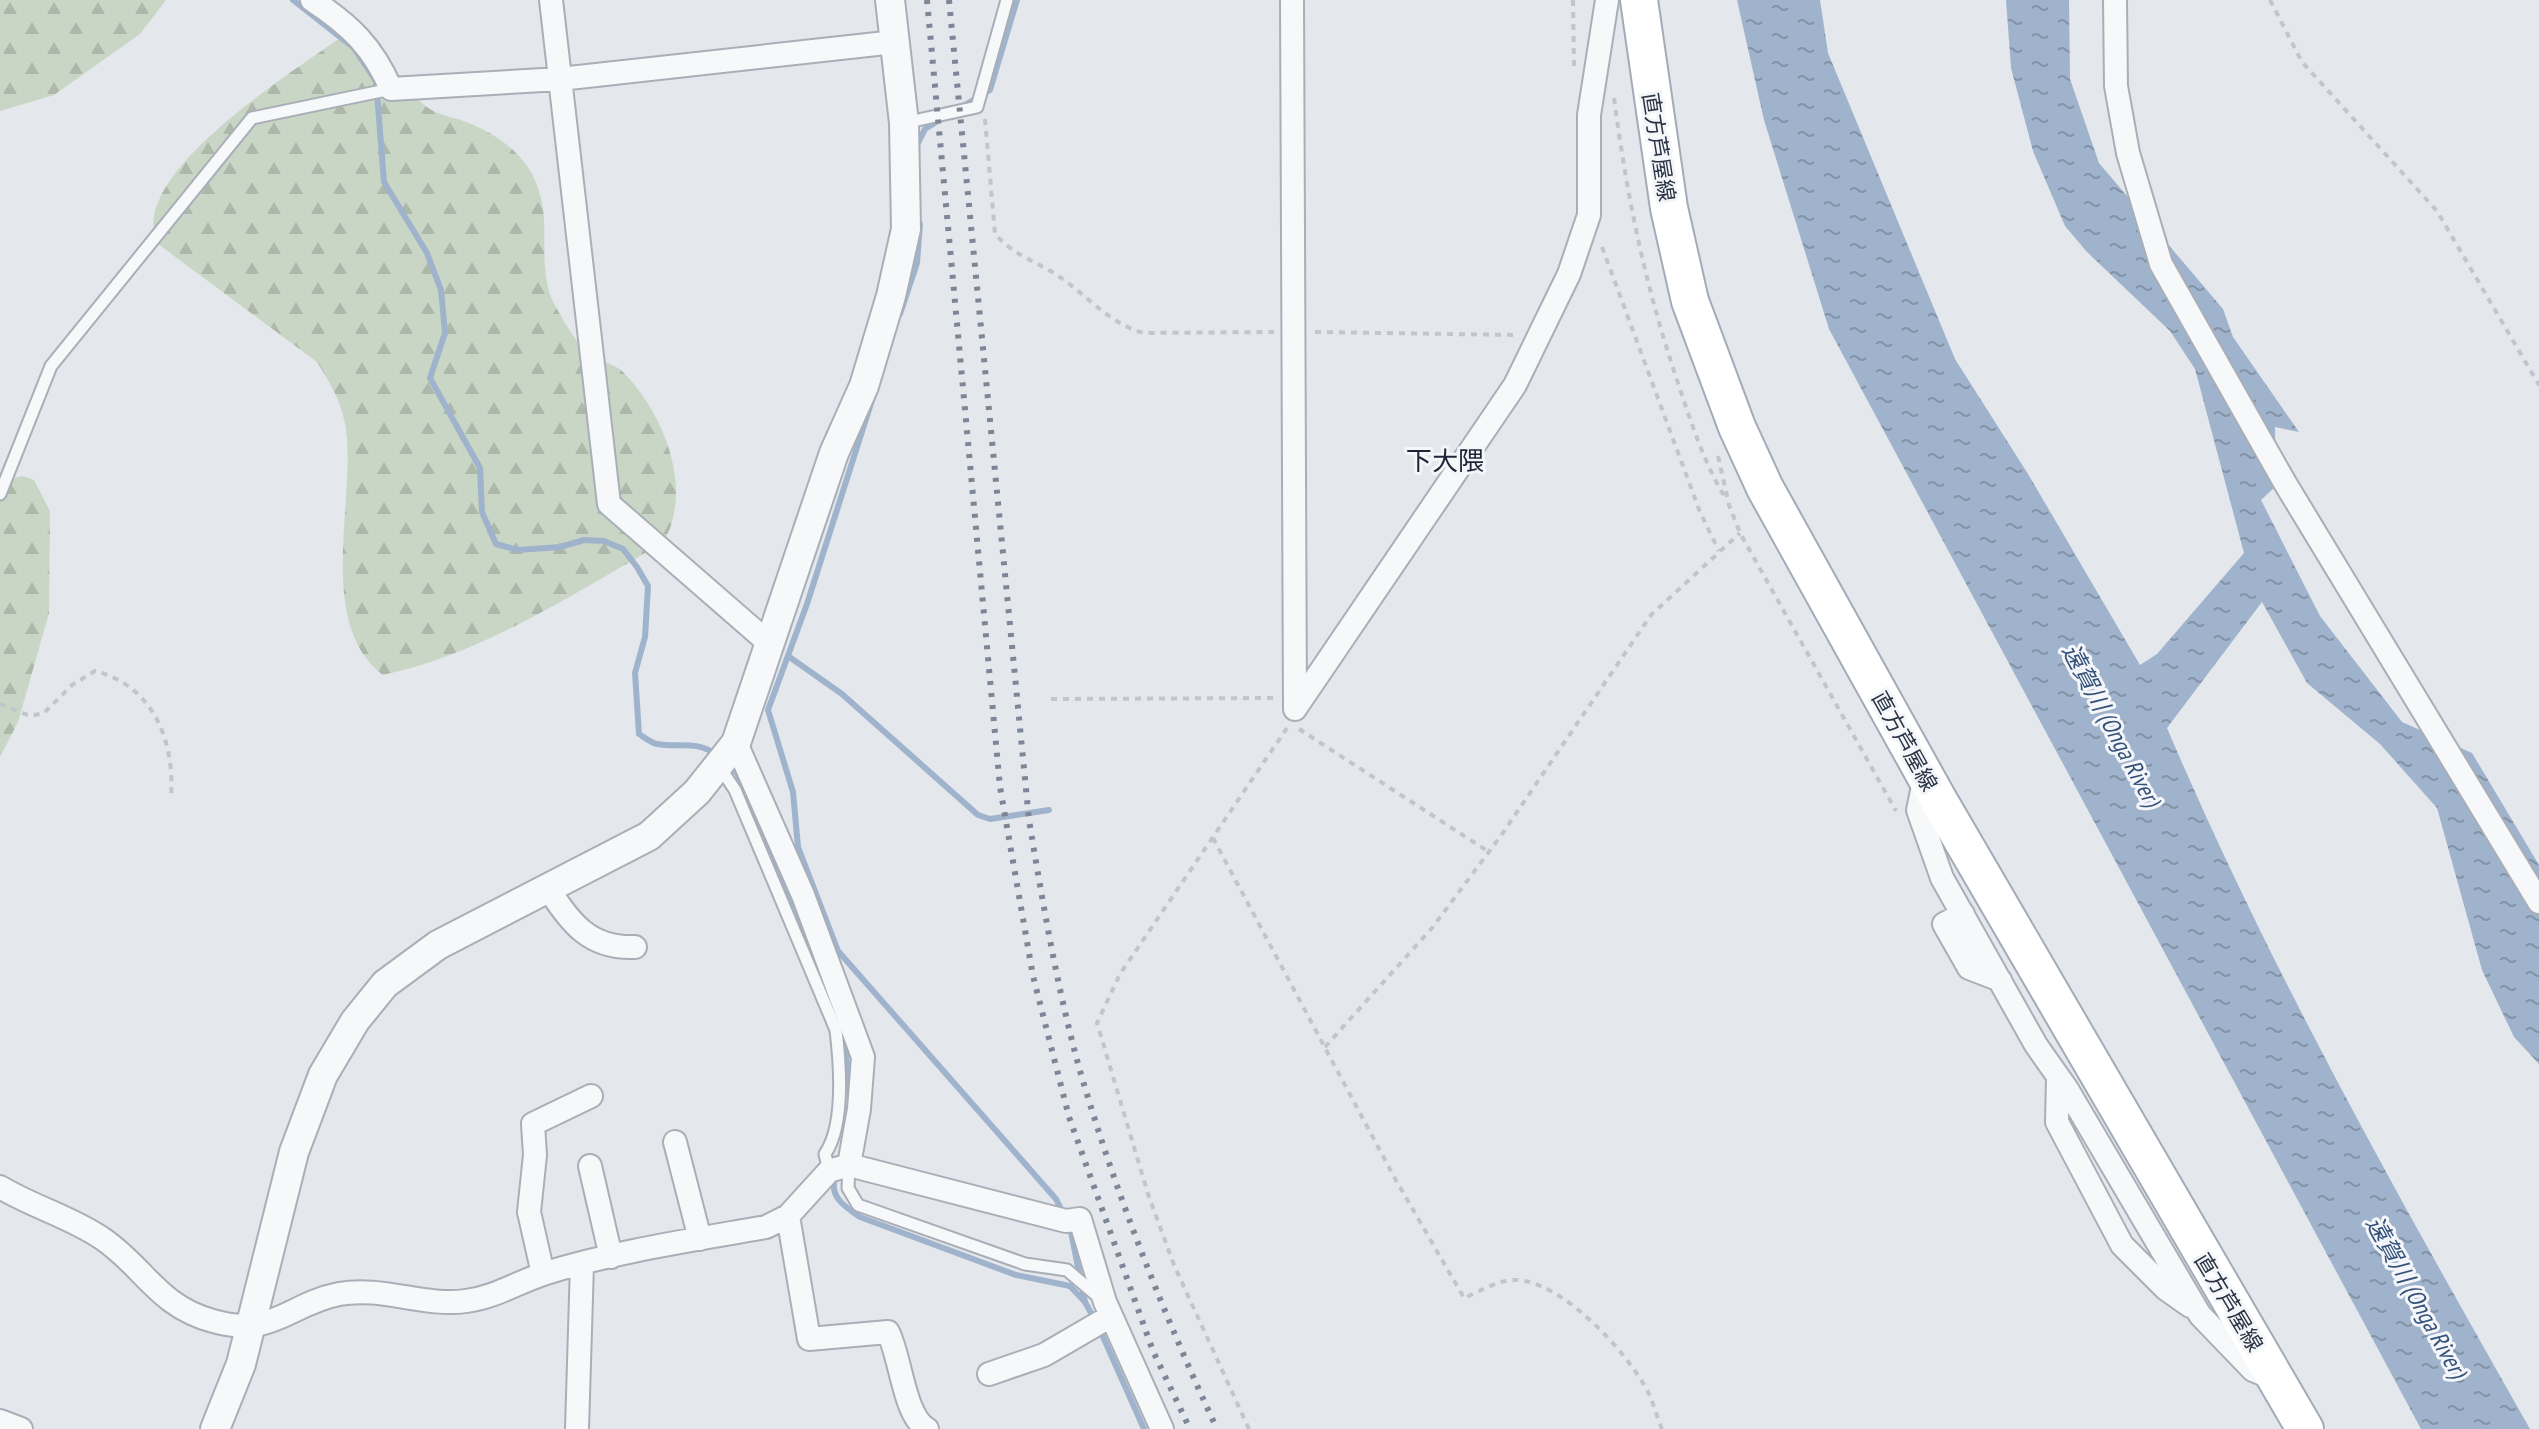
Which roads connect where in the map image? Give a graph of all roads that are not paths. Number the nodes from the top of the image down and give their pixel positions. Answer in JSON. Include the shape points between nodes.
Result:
{"nodes":[{"id":1,"x":312,"y":0,"type":"edge"},
{"id":2,"x":551,"y":0,"type":"edge"},
{"id":3,"x":890,"y":0,"type":"edge"},
{"id":4,"x":1007,"y":0,"type":"edge"},
{"id":5,"x":1292,"y":0,"type":"edge"},
{"id":6,"x":1607,"y":0,"type":"edge"},
{"id":7,"x":1639,"y":0,"type":"edge"},
{"id":8,"x":2115,"y":0,"type":"edge"},
{"id":9,"x":895,"y":42,"type":"junction"},
{"id":10,"x":560,"y":79,"type":"junction"},
{"id":11,"x":391,"y":89,"type":"junction"},
{"id":12,"x":904,"y":123,"type":"junction"},
{"id":13,"x":0,"y":494,"type":"edge"},
{"id":14,"x":771,"y":645,"type":"junction"},
{"id":15,"x":736,"y":743,"type":"junction"},
{"id":16,"x":718,"y":765,"type":"junction"},
{"id":17,"x":1925,"y":777,"type":"junction"},
{"id":18,"x":548,"y":888,"type":"junction"},
{"id":19,"x":2539,"y":902,"type":"edge"},
{"id":20,"x":635,"y":947,"type":"dead end"},
{"id":21,"x":812,"y":948,"type":"junction"},
{"id":22,"x":2058,"y":1077,"type":"junction"},
{"id":23,"x":591,"y":1096,"type":"dead end"},
{"id":24,"x":675,"y":1142,"type":"dead end"},
{"id":25,"x":590,"y":1166,"type":"dead end"},
{"id":26,"x":839,"y":1168,"type":"junction"},
{"id":27,"x":0,"y":1187,"type":"edge"},
{"id":28,"x":788,"y":1216,"type":"junction"},
{"id":29,"x":700,"y":1239,"type":"junction"},
{"id":30,"x":611,"y":1257,"type":"junction"},
{"id":31,"x":582,"y":1264,"type":"junction"},
{"id":32,"x":543,"y":1274,"type":"junction"},
{"id":33,"x":1108,"y":1309,"type":"junction"},
{"id":34,"x":2198,"y":1311,"type":"junction"},
{"id":35,"x":250,"y":1326,"type":"junction"},
{"id":36,"x":989,"y":1374,"type":"dead end"},
{"id":37,"x":2275,"y":1379,"type":"junction"},
{"id":38,"x":0,"y":1421,"type":"edge"},
{"id":39,"x":21,"y":1429,"type":"edge"},
{"id":40,"x":215,"y":1429,"type":"edge"},
{"id":41,"x":577,"y":1429,"type":"edge"},
{"id":42,"x":927,"y":1429,"type":"edge"},
{"id":43,"x":1162,"y":1429,"type":"edge"},
{"id":44,"x":2305,"y":1429,"type":"edge"}],
"edges":[{"from":1,"to":11,"type":"street","via":[[349,24],[381,66]]},
{"from":2,"to":10,"type":"street"},
{"from":3,"to":9,"type":"street"},
{"from":4,"to":12,"type":"lane","via":[[977,107]]},
{"from":5,"to":6,"type":"street","via":[[1295,709],[1515,385],[1569,274],[1589,215],[1589,115]]},
{"from":7,"to":17,"type":"main road","name":"直方芦屋線","via":[[1669,208],[1690,301],[1713,364],[1765,488]]},
{"from":8,"to":19,"type":"street","via":[[2116,86],[2128,153],[2161,264],[2277,471]]},
{"from":9,"to":10,"type":"street"},
{"from":9,"to":12,"type":"street"},
{"from":10,"to":11,"type":"street"},
{"from":10,"to":14,"type":"street","via":[[609,504]]},
{"from":11,"to":13,"type":"lane","via":[[252,118],[51,366]]},
{"from":12,"to":14,"type":"street","via":[[906,229],[891,296]]},
{"from":14,"to":15,"type":"street"},
{"from":15,"to":16,"type":"street"},
{"from":15,"to":21,"type":"street"},
{"from":16,"to":18,"type":"street","via":[[649,836]]},
{"from":16,"to":21,"type":"lane"},
{"from":17,"to":22,"type":"street","via":[[1918,810],[1942,878]]},
{"from":17,"to":37,"type":"main road","name":"直方芦屋線"},
{"from":18,"to":20,"type":"street","via":[[582,934]]},
{"from":18,"to":35,"type":"street","via":[[438,945],[385,984],[355,1021],[323,1075],[294,1152]]},
{"from":21,"to":26,"type":"street","via":[[863,1057],[859,1109]]},
{"from":22,"to":34,"type":"street"},
{"from":22,"to":34,"type":"street","via":[[2057,1122],[2122,1245],[2166,1289]]},
{"from":23,"to":32,"type":"street","via":[[533,1124],[529,1212]]},
{"from":24,"to":29,"type":"street"},
{"from":25,"to":30,"type":"street"},
{"from":26,"to":28,"type":"street"},
{"from":26,"to":33,"type":"lane","via":[[858,1205],[1025,1264],[1067,1270]]},
{"from":26,"to":33,"type":"street","via":[[1066,1221],[1080,1219]]},
{"from":27,"to":35,"type":"street","via":[[105,1240],[156,1292],[187,1312]]},
{"from":28,"to":29,"type":"street","via":[[766,1227]]},
{"from":28,"to":42,"type":"street","via":[[809,1339],[888,1332],[899,1353],[909,1405]]},
{"from":29,"to":30,"type":"street"},
{"from":30,"to":31,"type":"street"},
{"from":31,"to":32,"type":"street"},
{"from":31,"to":41,"type":"street"},
{"from":32,"to":35,"type":"street","via":[[499,1295],[464,1302],[339,1294],[272,1324]]},
{"from":33,"to":36,"type":"street","via":[[1044,1355]]},
{"from":33,"to":43,"type":"street"},
{"from":34,"to":37,"type":"street","via":[[2253,1370]]},
{"from":35,"to":40,"type":"street"},
{"from":37,"to":44,"type":"main road","name":"直方芦屋線"},
{"from":38,"to":39,"type":"street"}]}
